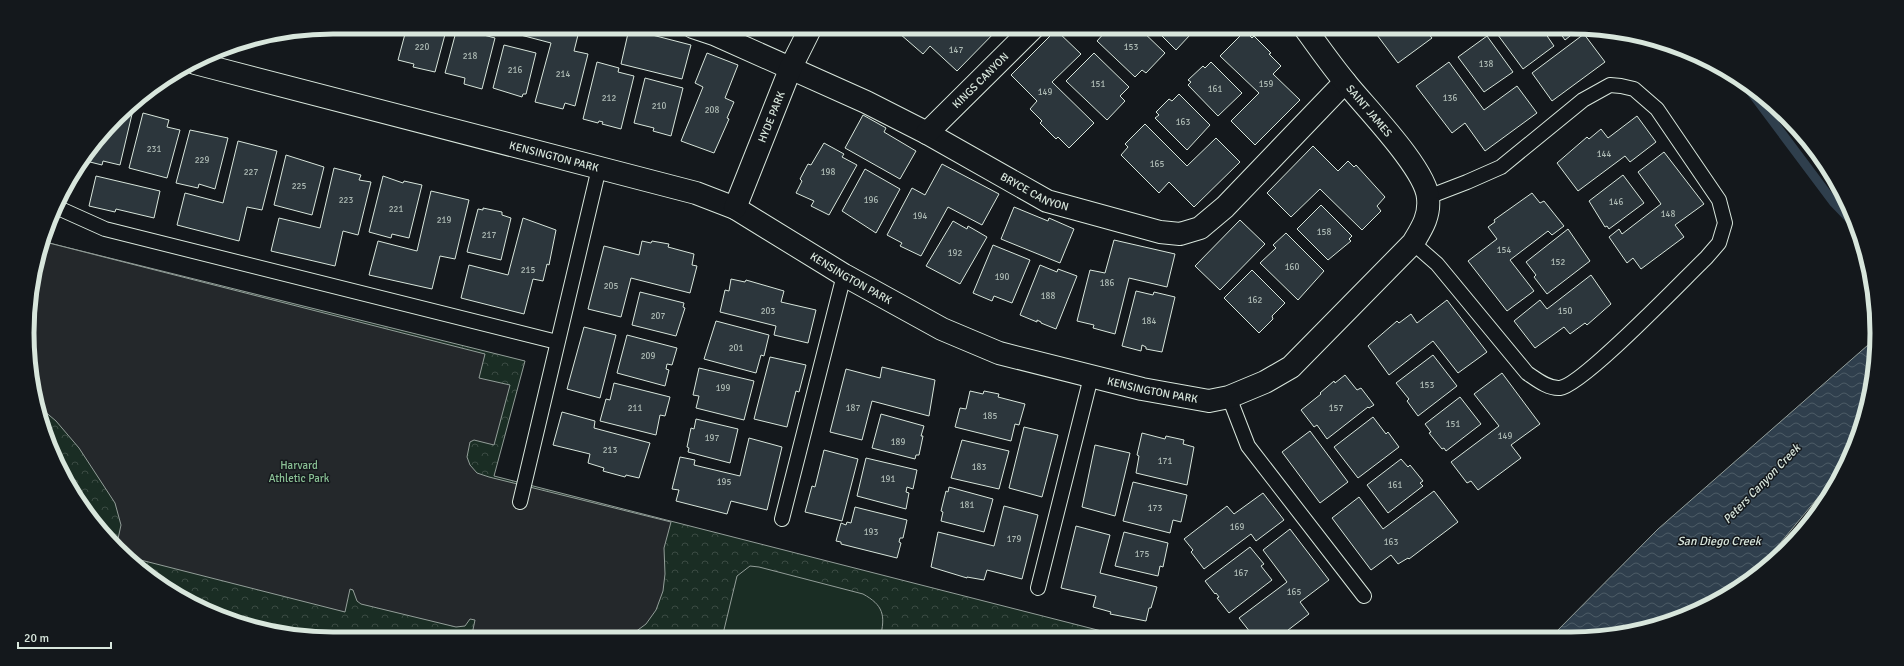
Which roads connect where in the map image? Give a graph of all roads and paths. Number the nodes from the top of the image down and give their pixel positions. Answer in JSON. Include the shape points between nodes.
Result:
{"nodes":[{"id":1,"x":714,"y":34,"type":"edge"},
{"id":2,"x":808,"y":34,"type":"edge"},
{"id":3,"x":1027,"y":34,"type":"edge"},
{"id":4,"x":1309,"y":34,"type":"edge"},
{"id":5,"x":200,"y":65,"type":"edge"},
{"id":6,"x":791,"y":67,"type":"junction"},
{"id":7,"x":1345,"y":82,"type":"junction"},
{"id":8,"x":927,"y":133,"type":"junction"},
{"id":9,"x":598,"y":168,"type":"junction"},
{"id":10,"x":1428,"y":197,"type":"junction"},
{"id":11,"x":735,"y":208,"type":"junction"},
{"id":12,"x":61,"y":209,"type":"edge"},
{"id":13,"x":1413,"y":243,"type":"junction"},
{"id":14,"x":844,"y":275,"type":"junction"},
{"id":15,"x":557,"y":342,"type":"junction"},
{"id":16,"x":1090,"y":377,"type":"junction"},
{"id":17,"x":1229,"y":397,"type":"junction"},
{"id":18,"x":520,"y":502,"type":"dead end"},
{"id":19,"x":782,"y":519,"type":"dead end"},
{"id":20,"x":1038,"y":588,"type":"dead end"},
{"id":21,"x":1364,"y":596,"type":"dead end"}],
"edges":[{"from":1,"to":6,"type":"street","name":"BRYCE CANYON"},
{"from":2,"to":6,"type":"street","name":"HYDE PARK"},
{"from":3,"to":8,"type":"street","name":"KINGS CANYON"},
{"from":4,"to":7,"type":"street","name":"SAINT JAMES"},
{"from":5,"to":9,"type":"street","name":"KENSINGTON PARK"},
{"from":6,"to":8,"type":"street","name":"BRYCE CANYON"},
{"from":6,"to":11,"type":"street","name":"HYDE PARK"},
{"from":7,"to":8,"type":"street","name":"BRYCE CANYON","via":[[1224,207],[1200,228],[1180,234],[1160,232],[1047,201]]},
{"from":7,"to":10,"type":"street","name":"SAINT JAMES","via":[[1418,171]]},
{"from":9,"to":11,"type":"street","name":"KENSINGTON PARK","via":[[696,193]]},
{"from":9,"to":15,"type":"lane"},
{"from":10,"to":13,"type":"street","name":"KENSINGTON PARK","via":[[1428,215],[1424,227]]},
{"from":10,"to":13,"type":"lane","via":[[1501,167],[1583,100],[1610,86],[1621,86],[1634,89],[1657,109],[1719,200],[1725,223],[1720,243],[1706,258],[1601,361],[1575,382],[1560,388],[1545,385],[1527,373],[1437,264]]},
{"from":11,"to":14,"type":"street","name":"KENSINGTON PARK"},
{"from":12,"to":15,"type":"lane","via":[[105,229]]},
{"from":13,"to":17,"type":"street","name":"KENSINGTON PARK","via":[[1291,367],[1265,382]]},
{"from":14,"to":16,"type":"street","name":"KENSINGTON PARK","via":[[942,329],[999,353]]},
{"from":14,"to":19,"type":"lane"},
{"from":15,"to":18,"type":"lane"},
{"from":16,"to":17,"type":"street","name":"KENSINGTON PARK","via":[[1186,398],[1209,401]]},
{"from":16,"to":20,"type":"lane"},
{"from":17,"to":21,"type":"lane","via":[[1248,446]]}]}
